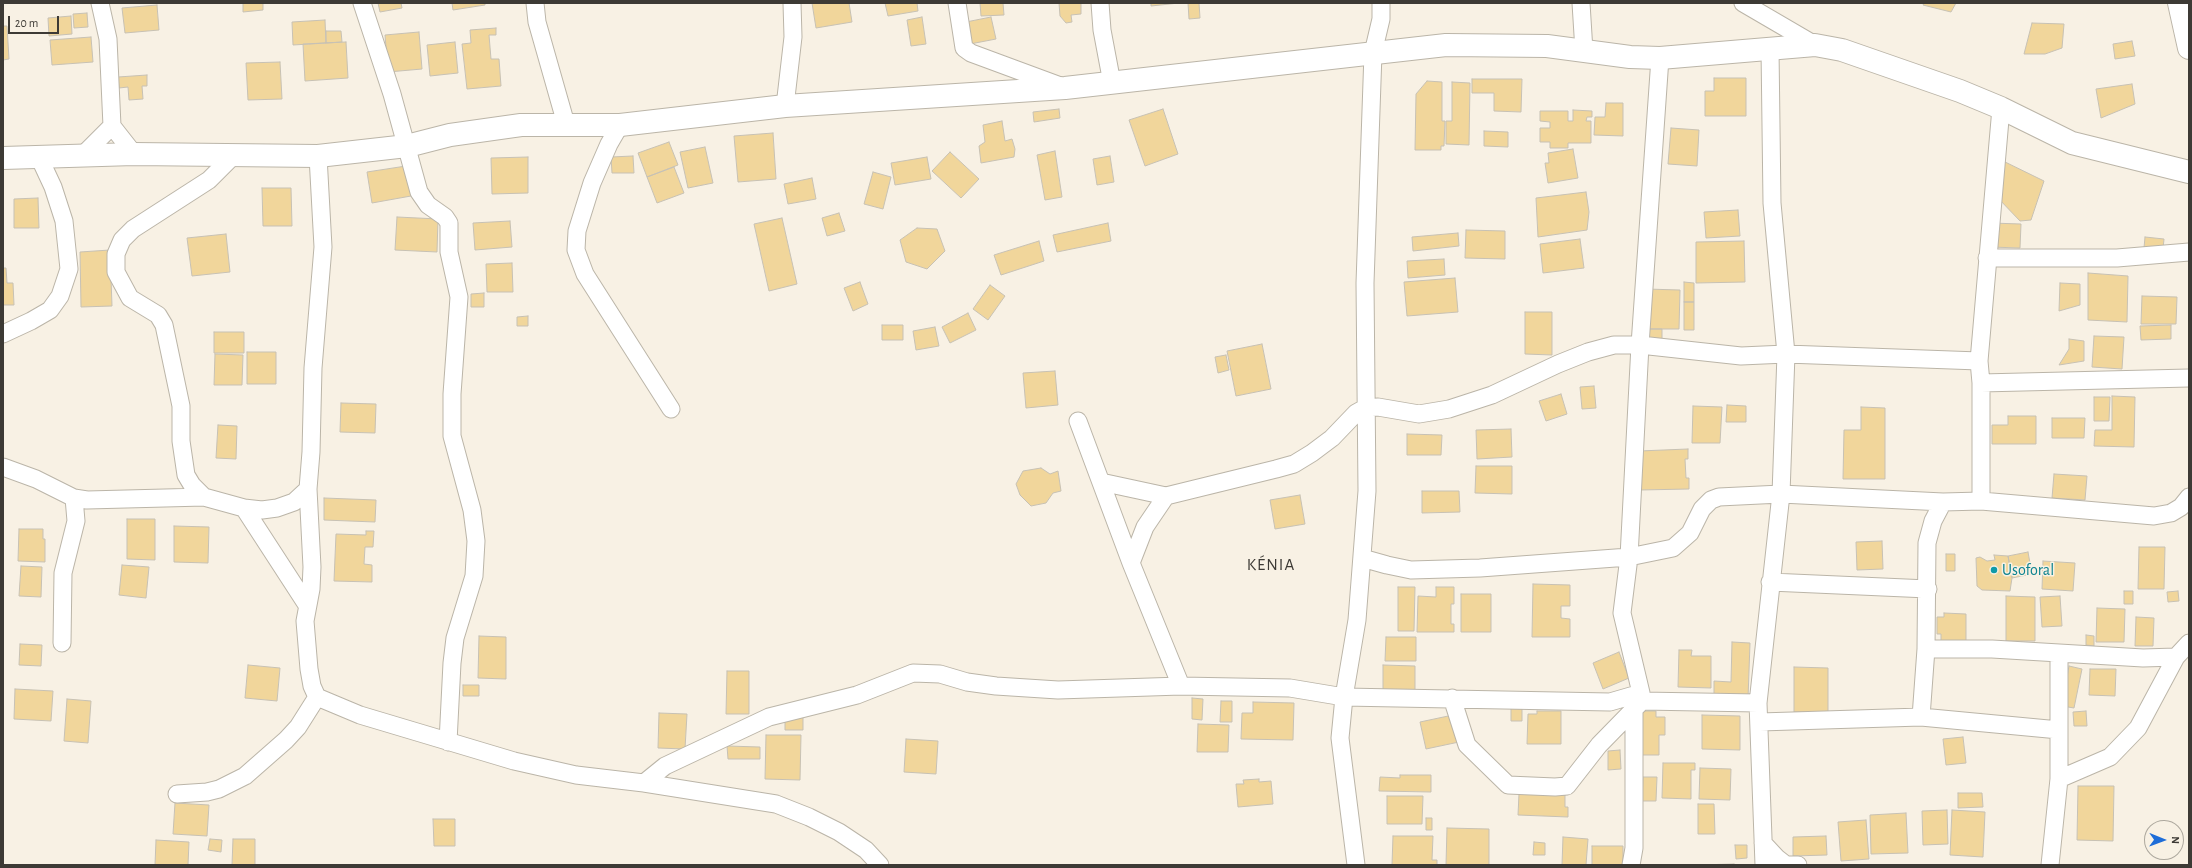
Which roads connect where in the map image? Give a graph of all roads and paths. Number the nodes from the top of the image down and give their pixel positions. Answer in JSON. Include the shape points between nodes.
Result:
{"nodes":[{"id":1,"x":100,"y":3,"type":"edge"},
{"id":2,"x":362,"y":3,"type":"edge"},
{"id":3,"x":535,"y":3,"type":"edge"},
{"id":4,"x":792,"y":3,"type":"edge"},
{"id":5,"x":957,"y":3,"type":"edge"},
{"id":6,"x":1100,"y":3,"type":"edge"},
{"id":7,"x":1381,"y":3,"type":"edge"},
{"id":8,"x":1581,"y":3,"type":"edge"},
{"id":9,"x":1743,"y":3,"type":"edge"},
{"id":10,"x":2179,"y":3,"type":"edge"},
{"id":11,"x":1815,"y":45,"type":"junction"},
{"id":12,"x":2189,"y":48,"type":"edge"},
{"id":13,"x":1770,"y":49,"type":"junction"},
{"id":14,"x":1584,"y":51,"type":"junction"},
{"id":15,"x":1373,"y":53,"type":"junction"},
{"id":16,"x":1660,"y":58,"type":"junction"},
{"id":17,"x":1112,"y":82,"type":"junction"},
{"id":18,"x":1065,"y":88,"type":"junction"},
{"id":19,"x":785,"y":106,"type":"junction"},
{"id":20,"x":2001,"y":108,"type":"junction"},
{"id":21,"x":566,"y":124,"type":"junction"},
{"id":22,"x":620,"y":125,"type":"junction"},
{"id":23,"x":112,"y":126,"type":"junction"},
{"id":24,"x":407,"y":146,"type":"junction"},
{"id":25,"x":134,"y":154,"type":"junction"},
{"id":26,"x":235,"y":154,"type":"junction"},
{"id":27,"x":83,"y":155,"type":"junction"},
{"id":28,"x":318,"y":156,"type":"junction"},
{"id":29,"x":3,"y":158,"type":"edge"},
{"id":30,"x":39,"y":158,"type":"junction"},
{"id":31,"x":2189,"y":172,"type":"edge"},
{"id":32,"x":2189,"y":252,"type":"edge"},
{"id":33,"x":1987,"y":258,"type":"junction"},
{"id":34,"x":3,"y":334,"type":"edge"},
{"id":35,"x":1640,"y":345,"type":"junction"},
{"id":36,"x":1786,"y":354,"type":"junction"},
{"id":37,"x":1979,"y":361,"type":"junction"},
{"id":38,"x":2189,"y":378,"type":"edge"},
{"id":39,"x":1981,"y":383,"type":"junction"},
{"id":40,"x":1365,"y":408,"type":"junction"},
{"id":41,"x":671,"y":409,"type":"dead end"},
{"id":42,"x":1078,"y":421,"type":"dead end"},
{"id":43,"x":3,"y":467,"type":"edge"},
{"id":44,"x":1101,"y":482,"type":"junction"},
{"id":45,"x":308,"y":489,"type":"junction"},
{"id":46,"x":1781,"y":494,"type":"junction"},
{"id":47,"x":1166,"y":496,"type":"junction"},
{"id":48,"x":2189,"y":496,"type":"edge"},
{"id":49,"x":204,"y":497,"type":"junction"},
{"id":50,"x":74,"y":498,"type":"junction"},
{"id":51,"x":1981,"y":501,"type":"junction"},
{"id":52,"x":1943,"y":502,"type":"junction"},
{"id":53,"x":244,"y":508,"type":"junction"},
{"id":54,"x":1629,"y":557,"type":"junction"},
{"id":55,"x":1362,"y":558,"type":"junction"},
{"id":56,"x":1131,"y":563,"type":"junction"},
{"id":57,"x":1770,"y":582,"type":"junction"},
{"id":58,"x":1928,"y":589,"type":"junction"},
{"id":59,"x":307,"y":605,"type":"junction"},
{"id":60,"x":62,"y":643,"type":"dead end"},
{"id":61,"x":2189,"y":643,"type":"edge"},
{"id":62,"x":1926,"y":648,"type":"junction"},
{"id":63,"x":2059,"y":653,"type":"junction"},
{"id":64,"x":2176,"y":657,"type":"junction"},
{"id":65,"x":1181,"y":686,"type":"junction"},
{"id":66,"x":317,"y":697,"type":"junction"},
{"id":67,"x":1344,"y":697,"type":"junction"},
{"id":68,"x":1452,"y":698,"type":"junction"},
{"id":69,"x":1758,"y":703,"type":"junction"},
{"id":70,"x":1634,"y":711,"type":"junction"},
{"id":71,"x":1921,"y":717,"type":"junction"},
{"id":72,"x":1760,"y":722,"type":"junction"},
{"id":73,"x":2059,"y":730,"type":"junction"},
{"id":74,"x":448,"y":742,"type":"junction"},
{"id":75,"x":2059,"y":779,"type":"junction"},
{"id":76,"x":644,"y":783,"type":"junction"},
{"id":77,"x":177,"y":794,"type":"dead end"},
{"id":78,"x":1763,"y":843,"type":"junction"},
{"id":79,"x":880,"y":865,"type":"edge"},
{"id":80,"x":1356,"y":865,"type":"edge"},
{"id":81,"x":1631,"y":865,"type":"edge"},
{"id":82,"x":1764,"y":865,"type":"edge"},
{"id":83,"x":1798,"y":865,"type":"edge"},
{"id":84,"x":2050,"y":865,"type":"edge"}],
"edges":[{"from":1,"to":23,"type":"street","via":[[108,39]]},
{"from":2,"to":24,"type":"street"},
{"from":3,"to":21,"type":"street","via":[[537,22]]},
{"from":4,"to":19,"type":"street","via":[[794,37]]},
{"from":5,"to":18,"type":"street","via":[[964,48]]},
{"from":6,"to":17,"type":"street","via":[[1102,30]]},
{"from":7,"to":15,"type":"street","via":[[1381,19]]},
{"from":8,"to":14,"type":"street"},
{"from":9,"to":11,"type":"street"},
{"from":10,"to":12,"type":"street"},
{"from":11,"to":13,"type":"street"},
{"from":11,"to":20,"type":"street","via":[[1842,50],[1892,66]]},
{"from":13,"to":16,"type":"street"},
{"from":13,"to":36,"type":"street","via":[[1772,203]]},
{"from":14,"to":15,"type":"street","via":[[1547,46],[1446,45]]},
{"from":14,"to":16,"type":"street"},
{"from":15,"to":17,"type":"street"},
{"from":15,"to":40,"type":"street","via":[[1365,283]]},
{"from":16,"to":35,"type":"street"},
{"from":17,"to":18,"type":"street"},
{"from":18,"to":19,"type":"street"},
{"from":19,"to":22,"type":"street"},
{"from":20,"to":31,"type":"street","via":[[2072,143]]},
{"from":20,"to":33,"type":"street"},
{"from":21,"to":22,"type":"street"},
{"from":21,"to":24,"type":"street","via":[[521,125],[450,135]]},
{"from":22,"to":41,"type":"street","via":[[592,183],[577,231],[576,250],[585,274]]},
{"from":23,"to":25,"type":"street"},
{"from":23,"to":27,"type":"street"},
{"from":24,"to":28,"type":"street"},
{"from":24,"to":74,"type":"street","via":[[419,192],[428,205],[445,217],[448,223],[449,252],[459,297],[452,394],[452,436],[472,510],[476,541],[474,576],[455,638]]},
{"from":25,"to":26,"type":"street"},
{"from":25,"to":27,"type":"street"},
{"from":26,"to":28,"type":"street"},
{"from":26,"to":49,"type":"street","via":[[209,180],[133,229],[122,240],[116,254],[116,272],[130,298],[158,315],[164,325],[181,406],[181,441],[186,475]]},
{"from":27,"to":30,"type":"street"},
{"from":28,"to":45,"type":"street","via":[[324,247],[313,368]]},
{"from":29,"to":30,"type":"street"},
{"from":30,"to":34,"type":"street","via":[[53,187],[64,222],[69,269],[60,296],[50,310]]},
{"from":32,"to":33,"type":"street","via":[[2117,258]]},
{"from":33,"to":37,"type":"street"},
{"from":35,"to":36,"type":"street","via":[[1741,356]]},
{"from":35,"to":40,"type":"street","via":[[1614,345],[1588,352],[1492,395],[1449,409],[1419,414],[1378,407]]},
{"from":35,"to":54,"type":"street"},
{"from":36,"to":37,"type":"street"},
{"from":36,"to":46,"type":"street"},
{"from":37,"to":39,"type":"street"},
{"from":38,"to":39,"type":"street"},
{"from":39,"to":51,"type":"street"},
{"from":40,"to":47,"type":"street","via":[[1356,413],[1332,438],[1294,464]]},
{"from":40,"to":55,"type":"street","via":[[1367,491]]},
{"from":42,"to":44,"type":"street"},
{"from":43,"to":50,"type":"street"},
{"from":44,"to":47,"type":"street"},
{"from":44,"to":56,"type":"street"},
{"from":45,"to":53,"type":"street","via":[[294,502],[277,508]]},
{"from":45,"to":59,"type":"street","via":[[312,566]]},
{"from":46,"to":52,"type":"street"},
{"from":46,"to":54,"type":"street","via":[[1719,497],[1711,500],[1702,508],[1690,533],[1673,548]]},
{"from":46,"to":57,"type":"street"},
{"from":47,"to":56,"type":"street","via":[[1145,527]]},
{"from":48,"to":51,"type":"street","via":[[2181,507],[2171,513],[2154,516]]},
{"from":49,"to":50,"type":"street","via":[[87,500]]},
{"from":49,"to":53,"type":"street"},
{"from":50,"to":60,"type":"street","via":[[76,521],[63,573]]},
{"from":51,"to":52,"type":"street"},
{"from":52,"to":58,"type":"street","via":[[1933,521],[1927,543]]},
{"from":53,"to":59,"type":"street"},
{"from":54,"to":55,"type":"street","via":[[1480,568],[1412,570],[1386,566]]},
{"from":54,"to":68,"type":"street","via":[[1622,613],[1641,693],[1610,702]]},
{"from":55,"to":67,"type":"street","via":[[1357,620]]},
{"from":56,"to":65,"type":"street"},
{"from":57,"to":58,"type":"street"},
{"from":57,"to":69,"type":"street"},
{"from":58,"to":62,"type":"street"},
{"from":59,"to":66,"type":"street","via":[[306,644],[312,686]]},
{"from":61,"to":64,"type":"street"},
{"from":62,"to":63,"type":"street"},
{"from":62,"to":71,"type":"street"},
{"from":63,"to":64,"type":"street","via":[[2143,658]]},
{"from":63,"to":73,"type":"street"},
{"from":64,"to":75,"type":"street","via":[[2138,728],[2110,757]]},
{"from":65,"to":67,"type":"street","via":[[1290,688]]},
{"from":65,"to":76,"type":"street","via":[[1058,690],[996,686],[967,682],[940,674],[913,673],[857,695],[769,717],[665,766]]},
{"from":66,"to":74,"type":"street","via":[[360,715]]},
{"from":66,"to":77,"type":"street","via":[[301,723],[286,740],[245,776],[207,792]]},
{"from":67,"to":68,"type":"street"},
{"from":67,"to":80,"type":"street","via":[[1340,738]]},
{"from":68,"to":70,"type":"street","via":[[1467,745],[1508,785],[1567,786],[1599,745]]},
{"from":69,"to":70,"type":"street","via":[[1642,701]]},
{"from":69,"to":72,"type":"street"},
{"from":70,"to":81,"type":"street","via":[[1634,848]]},
{"from":71,"to":72,"type":"street"},
{"from":71,"to":73,"type":"street"},
{"from":72,"to":78,"type":"street"},
{"from":73,"to":75,"type":"street"},
{"from":74,"to":76,"type":"street","via":[[576,775]]},
{"from":75,"to":84,"type":"street"},
{"from":76,"to":79,"type":"street","via":[[776,804],[839,832],[866,850]]},
{"from":78,"to":82,"type":"street"},
{"from":78,"to":83,"type":"street","via":[[1786,865]]}]}
